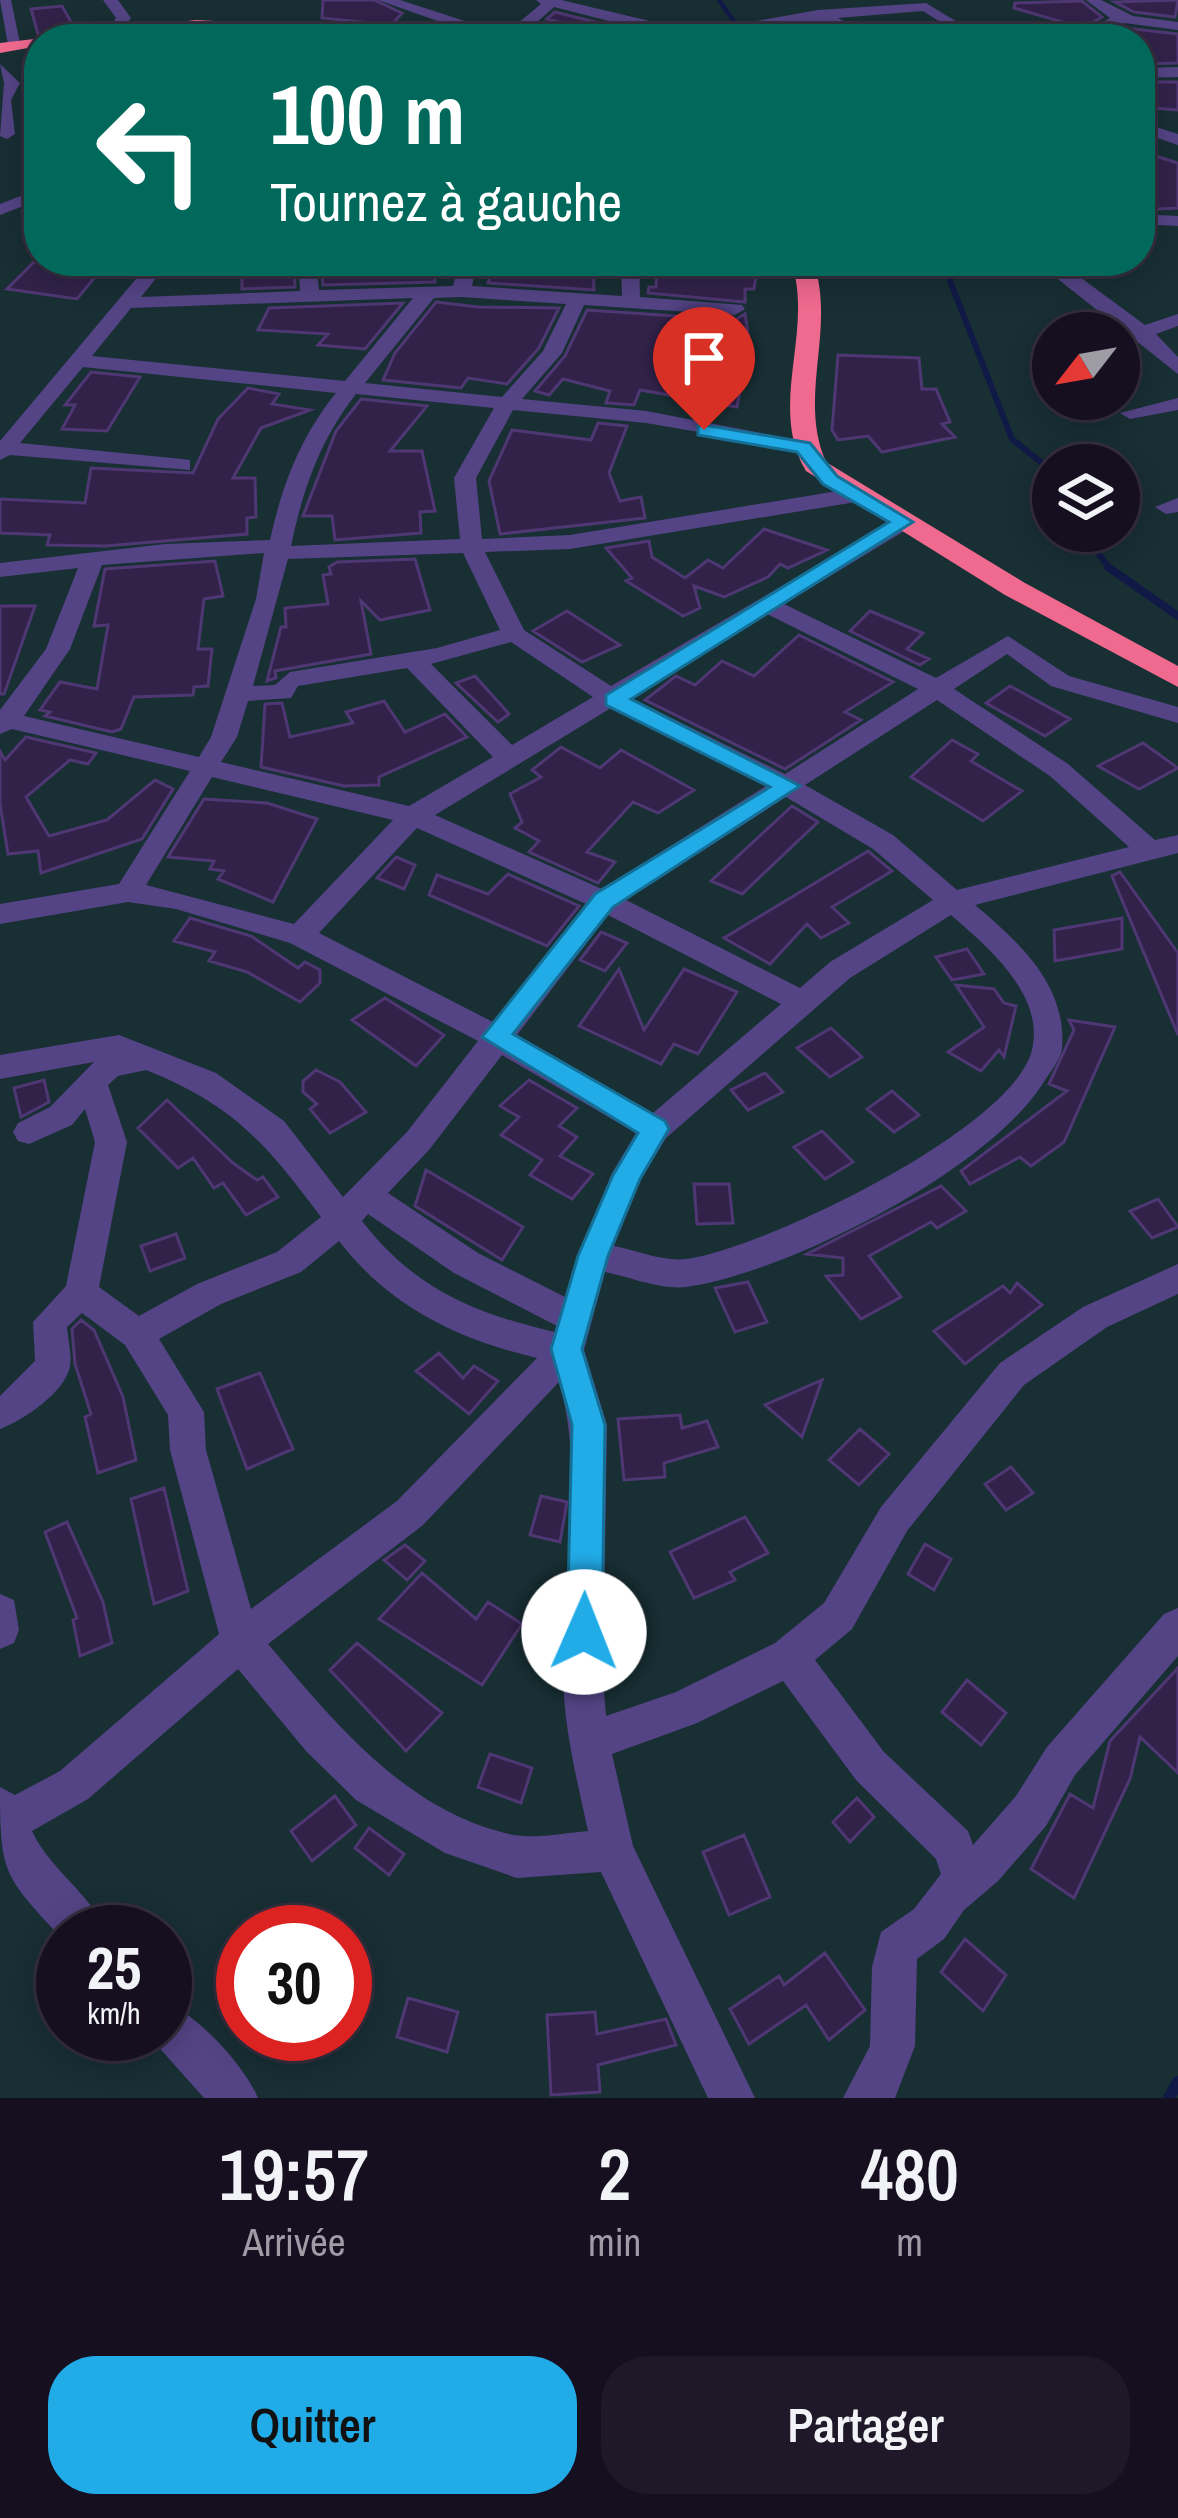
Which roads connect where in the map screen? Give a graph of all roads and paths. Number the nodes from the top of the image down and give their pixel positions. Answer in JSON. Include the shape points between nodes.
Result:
{"nodes":[{"id":1,"x":3,"y":0,"type":"edge"},
{"id":2,"x":110,"y":0,"type":"edge"},
{"id":3,"x":385,"y":0,"type":"edge"},
{"id":4,"x":543,"y":0,"type":"edge"},
{"id":5,"x":807,"y":0,"type":"edge"},
{"id":6,"x":1093,"y":0,"type":"edge"},
{"id":7,"x":553,"y":1,"type":"edge"},
{"id":8,"x":899,"y":3,"type":"edge"},
{"id":9,"x":820,"y":17,"type":"junction"},
{"id":10,"x":1122,"y":18,"type":"junction"},
{"id":11,"x":120,"y":24,"type":"edge"},
{"id":12,"x":460,"y":24,"type":"edge"},
{"id":13,"x":525,"y":24,"type":"edge"},
{"id":14,"x":642,"y":24,"type":"edge"},
{"id":15,"x":779,"y":24,"type":"edge"},
{"id":16,"x":835,"y":24,"type":"edge"},
{"id":17,"x":953,"y":24,"type":"edge"},
{"id":18,"x":1110,"y":24,"type":"edge"},
{"id":19,"x":1178,"y":26,"type":"edge"},
{"id":20,"x":8,"y":46,"type":"edge"},
{"id":21,"x":0,"y":69,"type":"edge"},
{"id":22,"x":3,"y":135,"type":"edge"},
{"id":23,"x":146,"y":276,"type":"edge"},
{"id":24,"x":308,"y":276,"type":"edge"},
{"id":25,"x":464,"y":276,"type":"edge"},
{"id":26,"x":630,"y":276,"type":"edge"},
{"id":27,"x":808,"y":276,"type":"edge"},
{"id":28,"x":1069,"y":276,"type":"edge"},
{"id":29,"x":461,"y":291,"type":"junction"},
{"id":30,"x":429,"y":292,"type":"junction"},
{"id":31,"x":310,"y":294,"type":"junction"},
{"id":32,"x":579,"y":295,"type":"junction"},
{"id":33,"x":631,"y":298,"type":"junction"},
{"id":34,"x":126,"y":303,"type":"junction"},
{"id":35,"x":735,"y":309,"type":"dead end"},
{"id":36,"x":1178,"y":320,"type":"edge"},
{"id":37,"x":1143,"y":332,"type":"junction"},
{"id":38,"x":78,"y":361,"type":"junction"},
{"id":39,"x":1178,"y":368,"type":"edge"},
{"id":40,"x":346,"y":389,"type":"junction"},
{"id":41,"x":507,"y":404,"type":"junction"},
{"id":42,"x":1178,"y":404,"type":"edge"},
{"id":43,"x":1140,"y":411,"type":"edge"},
{"id":44,"x":803,"y":447,"type":"junction"},
{"id":45,"x":3,"y":451,"type":"edge"},
{"id":46,"x":182,"y":465,"type":"dead end"},
{"id":47,"x":856,"y":495,"type":"junction"},
{"id":48,"x":903,"y":522,"type":"junction"},
{"id":49,"x":472,"y":548,"type":"junction"},
{"id":50,"x":277,"y":549,"type":"junction"},
{"id":51,"x":92,"y":559,"type":"junction"},
{"id":52,"x":0,"y":570,"type":"edge"},
{"id":53,"x":764,"y":603,"type":"junction"},
{"id":54,"x":514,"y":634,"type":"junction"},
{"id":55,"x":413,"y":660,"type":"junction"},
{"id":56,"x":1178,"y":678,"type":"edge"},
{"id":57,"x":943,"y":687,"type":"junction"},
{"id":58,"x":239,"y":694,"type":"junction"},
{"id":59,"x":614,"y":700,"type":"junction"},
{"id":60,"x":1178,"y":715,"type":"edge"},
{"id":61,"x":2,"y":721,"type":"edge"},
{"id":62,"x":508,"y":757,"type":"junction"},
{"id":63,"x":208,"y":766,"type":"junction"},
{"id":64,"x":788,"y":786,"type":"junction"},
{"id":65,"x":413,"y":816,"type":"junction"},
{"id":66,"x":1178,"y":844,"type":"edge"},
{"id":67,"x":1149,"y":850,"type":"junction"},
{"id":68,"x":128,"y":892,"type":"junction"},
{"id":69,"x":955,"y":900,"type":"junction"},
{"id":70,"x":604,"y":901,"type":"junction"},
{"id":71,"x":0,"y":914,"type":"edge"},
{"id":72,"x":300,"y":936,"type":"junction"},
{"id":73,"x":802,"y":1003,"type":"junction"},
{"id":74,"x":496,"y":1037,"type":"junction"},
{"id":75,"x":146,"y":1058,"type":"junction"},
{"id":76,"x":0,"y":1067,"type":"edge"},
{"id":77,"x":91,"y":1081,"type":"junction"},
{"id":78,"x":655,"y":1129,"type":"junction"},
{"id":79,"x":29,"y":1132,"type":"dead end"},
{"id":80,"x":353,"y":1207,"type":"junction"},
{"id":81,"x":593,"y":1256,"type":"junction"},
{"id":82,"x":1178,"y":1277,"type":"edge"},
{"id":83,"x":81,"y":1293,"type":"junction"},
{"id":84,"x":137,"y":1334,"type":"junction"},
{"id":85,"x":571,"y":1334,"type":"junction"},
{"id":86,"x":0,"y":1413,"type":"edge"},
{"id":87,"x":0,"y":1614,"type":"edge"},
{"id":88,"x":1178,"y":1627,"type":"edge"},
{"id":89,"x":0,"y":1630,"type":"edge"},
{"id":90,"x":240,"y":1641,"type":"junction"},
{"id":91,"x":789,"y":1657,"type":"junction"},
{"id":92,"x":589,"y":1742,"type":"junction"},
{"id":93,"x":3,"y":1815,"type":"edge"},
{"id":94,"x":613,"y":1850,"type":"junction"},
{"id":95,"x":964,"y":1880,"type":"junction"},
{"id":96,"x":60,"y":1905,"type":"edge"},
{"id":97,"x":192,"y":2053,"type":"edge"},
{"id":98,"x":235,"y":2098,"type":"edge"},
{"id":99,"x":732,"y":2098,"type":"edge"},
{"id":100,"x":866,"y":2098,"type":"edge"}],
"edges":[{"from":1,"to":20,"type":"street"},
{"from":2,"to":11,"type":"street"},
{"from":3,"to":12,"type":"street"},
{"from":4,"to":7,"type":"street"},
{"from":5,"to":9,"type":"street"},
{"from":6,"to":10,"type":"street"},
{"from":7,"to":13,"type":"street"},
{"from":7,"to":14,"type":"street"},
{"from":8,"to":9,"type":"street"},
{"from":8,"to":17,"type":"street","via":[[926,7]]},
{"from":9,"to":15,"type":"street"},
{"from":9,"to":16,"type":"street"},
{"from":10,"to":18,"type":"street"},
{"from":10,"to":19,"type":"street"},
{"from":21,"to":22,"type":"street","via":[[12,83]]},
{"from":23,"to":34,"type":"street"},
{"from":24,"to":31,"type":"street"},
{"from":25,"to":29,"type":"street"},
{"from":26,"to":33,"type":"street"},
{"from":27,"to":44,"type":"highway"},
{"from":28,"to":37,"type":"street"},
{"from":29,"to":30,"type":"street"},
{"from":29,"to":32,"type":"street"},
{"from":30,"to":31,"type":"street"},
{"from":30,"to":40,"type":"street"},
{"from":31,"to":34,"type":"street"},
{"from":32,"to":33,"type":"street"},
{"from":32,"to":41,"type":"street","via":[[551,353]]},
{"from":33,"to":35,"type":"street"},
{"from":34,"to":38,"type":"street"},
{"from":36,"to":37,"type":"street"},
{"from":37,"to":39,"type":"street"},
{"from":38,"to":40,"type":"street"},
{"from":38,"to":45,"type":"street"},
{"from":40,"to":41,"type":"street"},
{"from":40,"to":50,"type":"street","via":[[320,426]]},
{"from":41,"to":44,"type":"street","via":[[646,417]]},
{"from":41,"to":49,"type":"street","via":[[464,478]]},
{"from":42,"to":43,"type":"street"},
{"from":44,"to":47,"type":"highway","via":[[830,480]]},
{"from":45,"to":46,"type":"street"},
{"from":47,"to":48,"type":"highway"},
{"from":47,"to":49,"type":"street","via":[[647,532]]},
{"from":48,"to":53,"type":"street"},
{"from":48,"to":56,"type":"highway"},
{"from":49,"to":50,"type":"street"},
{"from":49,"to":54,"type":"street"},
{"from":50,"to":51,"type":"street"},
{"from":50,"to":58,"type":"street"},
{"from":51,"to":52,"type":"street"},
{"from":51,"to":61,"type":"street","via":[[59,652]]},
{"from":53,"to":57,"type":"street"},
{"from":53,"to":59,"type":"street"},
{"from":54,"to":55,"type":"street"},
{"from":54,"to":59,"type":"street"},
{"from":55,"to":58,"type":"street","via":[[290,680],[282,692]]},
{"from":55,"to":62,"type":"street"},
{"from":57,"to":60,"type":"street","via":[[1008,643],[1060,681]]},
{"from":57,"to":64,"type":"street"},
{"from":57,"to":67,"type":"street","via":[[1092,793]]},
{"from":58,"to":63,"type":"street"},
{"from":59,"to":62,"type":"street"},
{"from":59,"to":64,"type":"street"},
{"from":61,"to":63,"type":"street"},
{"from":62,"to":65,"type":"street"},
{"from":63,"to":65,"type":"street"},
{"from":63,"to":68,"type":"street"},
{"from":64,"to":69,"type":"street","via":[[883,842]]},
{"from":64,"to":70,"type":"street"},
{"from":65,"to":70,"type":"street"},
{"from":65,"to":72,"type":"street"},
{"from":66,"to":67,"type":"street"},
{"from":67,"to":69,"type":"street"},
{"from":68,"to":71,"type":"street"},
{"from":68,"to":72,"type":"street"},
{"from":69,"to":73,"type":"street","via":[[840,970]]},
{"from":69,"to":81,"type":"street","via":[[1041,994],[1047,1051],[1017,1101],[900,1185],[774,1250],[682,1274]]},
{"from":70,"to":73,"type":"street"},
{"from":70,"to":74,"type":"street"},
{"from":72,"to":74,"type":"street"},
{"from":73,"to":78,"type":"street"},
{"from":74,"to":78,"type":"street"},
{"from":74,"to":80,"type":"street","via":[[418,1141]]},
{"from":75,"to":76,"type":"street","via":[[118,1046]]},
{"from":75,"to":77,"type":"street"},
{"from":75,"to":80,"type":"street","via":[[205,1081],[273,1130]]},
{"from":77,"to":79,"type":"street","via":[[61,1116]]},
{"from":77,"to":83,"type":"street","via":[[111,1142]]},
{"from":78,"to":81,"type":"street"},
{"from":80,"to":84,"type":"street","via":[[289,1262]]},
{"from":80,"to":85,"type":"street","via":[[466,1263]]},
{"from":80,"to":85,"type":"street","via":[[366,1251],[422,1300],[481,1330]]},
{"from":81,"to":85,"type":"street"},
{"from":82,"to":91,"type":"street","via":[[1095,1317],[1012,1374],[894,1519],[838,1616]]},
{"from":83,"to":84,"type":"street"},
{"from":83,"to":86,"type":"street","via":[[50,1322],[53,1366]]},
{"from":84,"to":90,"type":"street","via":[[186,1412],[188,1450]]},
{"from":85,"to":90,"type":"street","via":[[410,1514]]},
{"from":85,"to":92,"type":"street","via":[[589,1425]]},
{"from":87,"to":89,"type":"street"},
{"from":88,"to":95,"type":"street"},
{"from":90,"to":93,"type":"street","via":[[74,1784]]},
{"from":90,"to":94,"type":"street","via":[[320,1737],[370,1786],[420,1819],[517,1857]]},
{"from":91,"to":92,"type":"street","via":[[683,1709]]},
{"from":91,"to":95,"type":"street","via":[[870,1766],[953,1846]]},
{"from":92,"to":94,"type":"street"},
{"from":93,"to":96,"type":"street","via":[[29,1871]]},
{"from":94,"to":99,"type":"street"},
{"from":95,"to":100,"type":"street","via":[[929,1924],[896,1947],[890,1987],[897,2044],[884,2080]]},
{"from":97,"to":98,"type":"street"}]}
